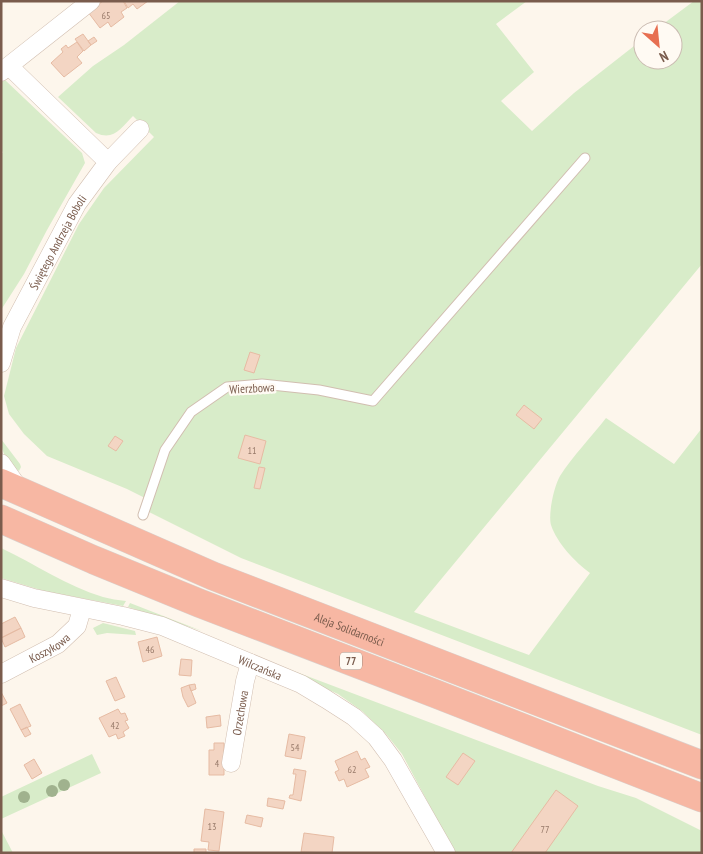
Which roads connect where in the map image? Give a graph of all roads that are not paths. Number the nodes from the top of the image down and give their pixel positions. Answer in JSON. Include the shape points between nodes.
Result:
{"nodes":[{"id":1,"x":91,"y":1,"type":"edge"},
{"id":2,"x":6,"y":70,"type":"edge"},
{"id":3,"x":140,"y":130,"type":"dead end"},
{"id":4,"x":585,"y":158,"type":"dead end"},
{"id":5,"x":108,"y":162,"type":"junction"},
{"id":6,"x":7,"y":334,"type":"edge"},
{"id":7,"x":1,"y":363,"type":"edge"},
{"id":8,"x":1,"y":463,"type":"edge"},
{"id":9,"x":11,"y":487,"type":"edge"},
{"id":10,"x":143,"y":515,"type":"dead end"},
{"id":11,"x":1,"y":519,"type":"edge"},
{"id":12,"x":1,"y":588,"type":"edge"},
{"id":13,"x":82,"y":609,"type":"junction"},
{"id":14,"x":250,"y":663,"type":"junction"},
{"id":15,"x":1,"y":674,"type":"edge"},
{"id":16,"x":230,"y":763,"type":"dead end"},
{"id":17,"x":702,"y":765,"type":"edge"},
{"id":18,"x":702,"y":798,"type":"edge"},
{"id":19,"x":446,"y":853,"type":"edge"}],
"edges":[{"from":1,"to":2,"type":"street"},
{"from":2,"to":5,"type":"street"},
{"from":3,"to":5,"type":"street","name":"Świętego Andrzeja Boboli"},
{"from":4,"to":10,"type":"lane","name":"Wierzbowa","via":[[373,401],[319,390],[262,384],[226,387],[191,412],[165,450]]},
{"from":5,"to":6,"type":"street","name":"Świętego Andrzeja Boboli","via":[[78,204]]},
{"from":6,"to":7,"type":"street","name":"Świętego Andrzeja Boboli"},
{"from":8,"to":9,"type":"street"},
{"from":9,"to":17,"type":"highway","name":"Aleja Solidarności","number":"77","via":[[213,576]]},
{"from":11,"to":18,"type":"highway","number":"77","via":[[199,603]]},
{"from":12,"to":13,"type":"street","name":"WiIczańska"},
{"from":13,"to":14,"type":"street","name":"WiIczańska","via":[[162,626]]},
{"from":13,"to":15,"type":"street","name":"Koszykowa","via":[[77,626],[58,644]]},
{"from":14,"to":16,"type":"street","name":"Orzechowa"},
{"from":14,"to":19,"type":"street","name":"WiIczańska","via":[[301,684],[354,717],[376,737],[393,760]]}]}
